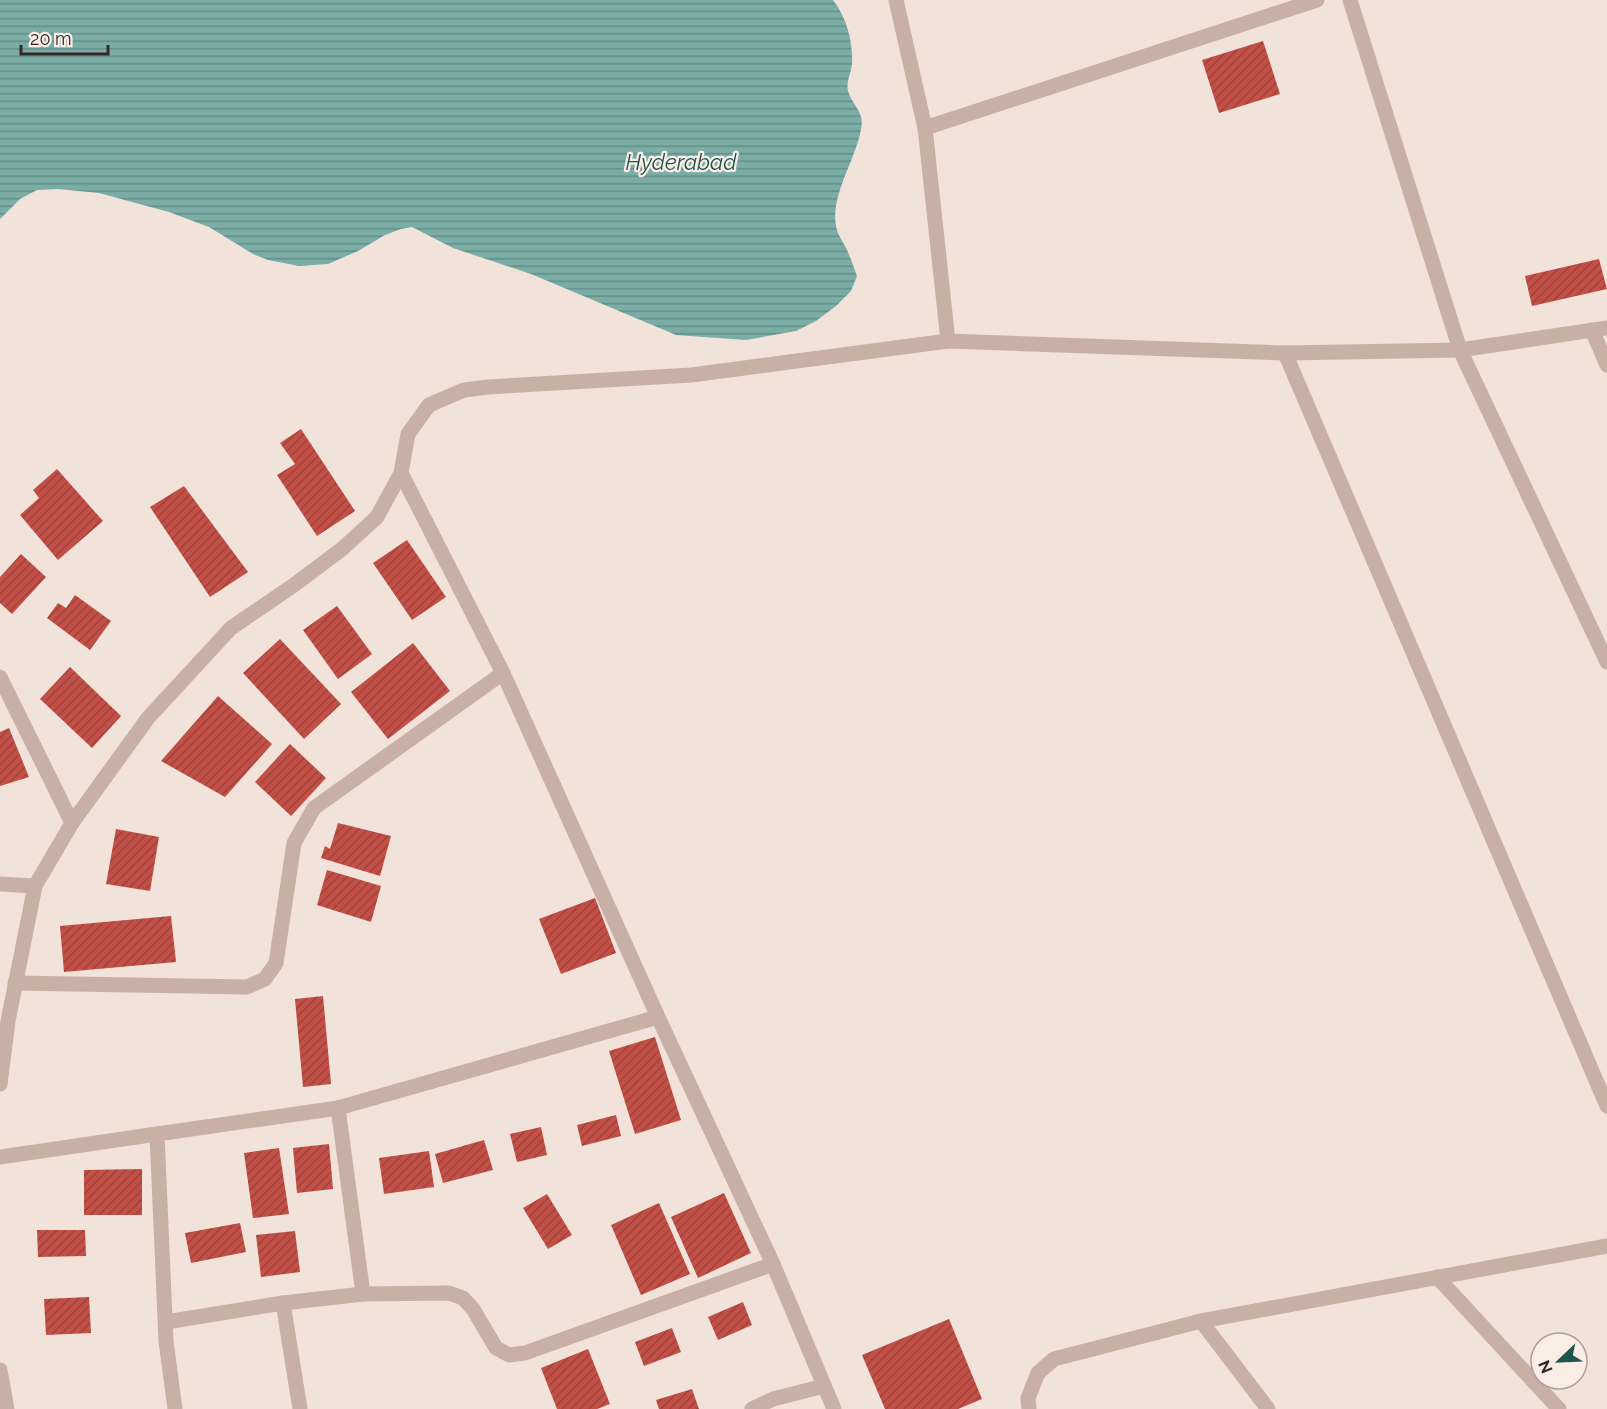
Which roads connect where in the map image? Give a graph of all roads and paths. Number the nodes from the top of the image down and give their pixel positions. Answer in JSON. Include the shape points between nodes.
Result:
{"nodes":[{"id":1,"x":896,"y":0,"type":"edge"},
{"id":2,"x":1317,"y":0,"type":"edge"},
{"id":3,"x":1350,"y":0,"type":"edge"},
{"id":4,"x":926,"y":128,"type":"junction"},
{"id":5,"x":1599,"y":329,"type":"edge"},
{"id":6,"x":948,"y":341,"type":"junction"},
{"id":7,"x":1460,"y":350,"type":"junction"},
{"id":8,"x":1285,"y":352,"type":"junction"},
{"id":9,"x":1607,"y":365,"type":"edge"},
{"id":10,"x":401,"y":473,"type":"junction"},
{"id":11,"x":1607,"y":662,"type":"edge"},
{"id":12,"x":503,"y":673,"type":"junction"},
{"id":13,"x":0,"y":677,"type":"edge"},
{"id":14,"x":72,"y":823,"type":"junction"},
{"id":15,"x":0,"y":884,"type":"edge"},
{"id":16,"x":35,"y":886,"type":"junction"},
{"id":17,"x":15,"y":983,"type":"junction"},
{"id":18,"x":658,"y":1017,"type":"junction"},
{"id":19,"x":0,"y":1084,"type":"edge"},
{"id":20,"x":1607,"y":1106,"type":"edge"},
{"id":21,"x":338,"y":1108,"type":"junction"},
{"id":22,"x":157,"y":1134,"type":"junction"},
{"id":23,"x":0,"y":1157,"type":"edge"},
{"id":24,"x":1607,"y":1246,"type":"edge"},
{"id":25,"x":773,"y":1264,"type":"junction"},
{"id":26,"x":1437,"y":1277,"type":"junction"},
{"id":27,"x":363,"y":1294,"type":"junction"},
{"id":28,"x":284,"y":1304,"type":"junction"},
{"id":29,"x":1201,"y":1321,"type":"junction"},
{"id":30,"x":166,"y":1322,"type":"junction"},
{"id":31,"x":0,"y":1370,"type":"edge"},
{"id":32,"x":824,"y":1386,"type":"junction"},
{"id":33,"x":7,"y":1409,"type":"edge"},
{"id":34,"x":175,"y":1409,"type":"edge"},
{"id":35,"x":300,"y":1409,"type":"edge"},
{"id":36,"x":752,"y":1409,"type":"edge"},
{"id":37,"x":834,"y":1409,"type":"edge"},
{"id":38,"x":1029,"y":1409,"type":"edge"},
{"id":39,"x":1268,"y":1409,"type":"edge"},
{"id":40,"x":1559,"y":1409,"type":"edge"}],
"edges":[{"from":1,"to":4,"type":"street"},
{"from":2,"to":4,"type":"street"},
{"from":3,"to":7,"type":"street"},
{"from":4,"to":6,"type":"street"},
{"from":5,"to":7,"type":"street"},
{"from":5,"to":9,"type":"street"},
{"from":6,"to":8,"type":"street"},
{"from":6,"to":10,"type":"street","via":[[691,375],[464,390],[429,405],[408,434]]},
{"from":7,"to":8,"type":"street"},
{"from":7,"to":11,"type":"street"},
{"from":8,"to":20,"type":"street"},
{"from":10,"to":12,"type":"street"},
{"from":10,"to":14,"type":"street","via":[[377,517],[342,549],[231,628],[148,718]]},
{"from":12,"to":17,"type":"street","via":[[314,808],[294,843],[276,963],[265,979],[247,987]]},
{"from":12,"to":18,"type":"street"},
{"from":13,"to":14,"type":"street"},
{"from":14,"to":16,"type":"street"},
{"from":15,"to":16,"type":"street"},
{"from":16,"to":17,"type":"street"},
{"from":17,"to":19,"type":"street"},
{"from":18,"to":21,"type":"street"},
{"from":18,"to":25,"type":"street"},
{"from":21,"to":22,"type":"street"},
{"from":21,"to":27,"type":"street"},
{"from":22,"to":23,"type":"street"},
{"from":22,"to":30,"type":"street"},
{"from":24,"to":26,"type":"street"},
{"from":25,"to":27,"type":"street","via":[[525,1353],[509,1355],[496,1348],[463,1298],[449,1293]]},
{"from":25,"to":32,"type":"street"},
{"from":26,"to":29,"type":"street"},
{"from":26,"to":40,"type":"street"},
{"from":27,"to":28,"type":"street"},
{"from":28,"to":30,"type":"street"},
{"from":28,"to":35,"type":"street"},
{"from":29,"to":38,"type":"street","via":[[1054,1359],[1038,1373],[1028,1398]]},
{"from":29,"to":39,"type":"street"},
{"from":30,"to":34,"type":"street"},
{"from":31,"to":33,"type":"street"},
{"from":32,"to":36,"type":"street","via":[[773,1399]]},
{"from":32,"to":37,"type":"street"}]}
